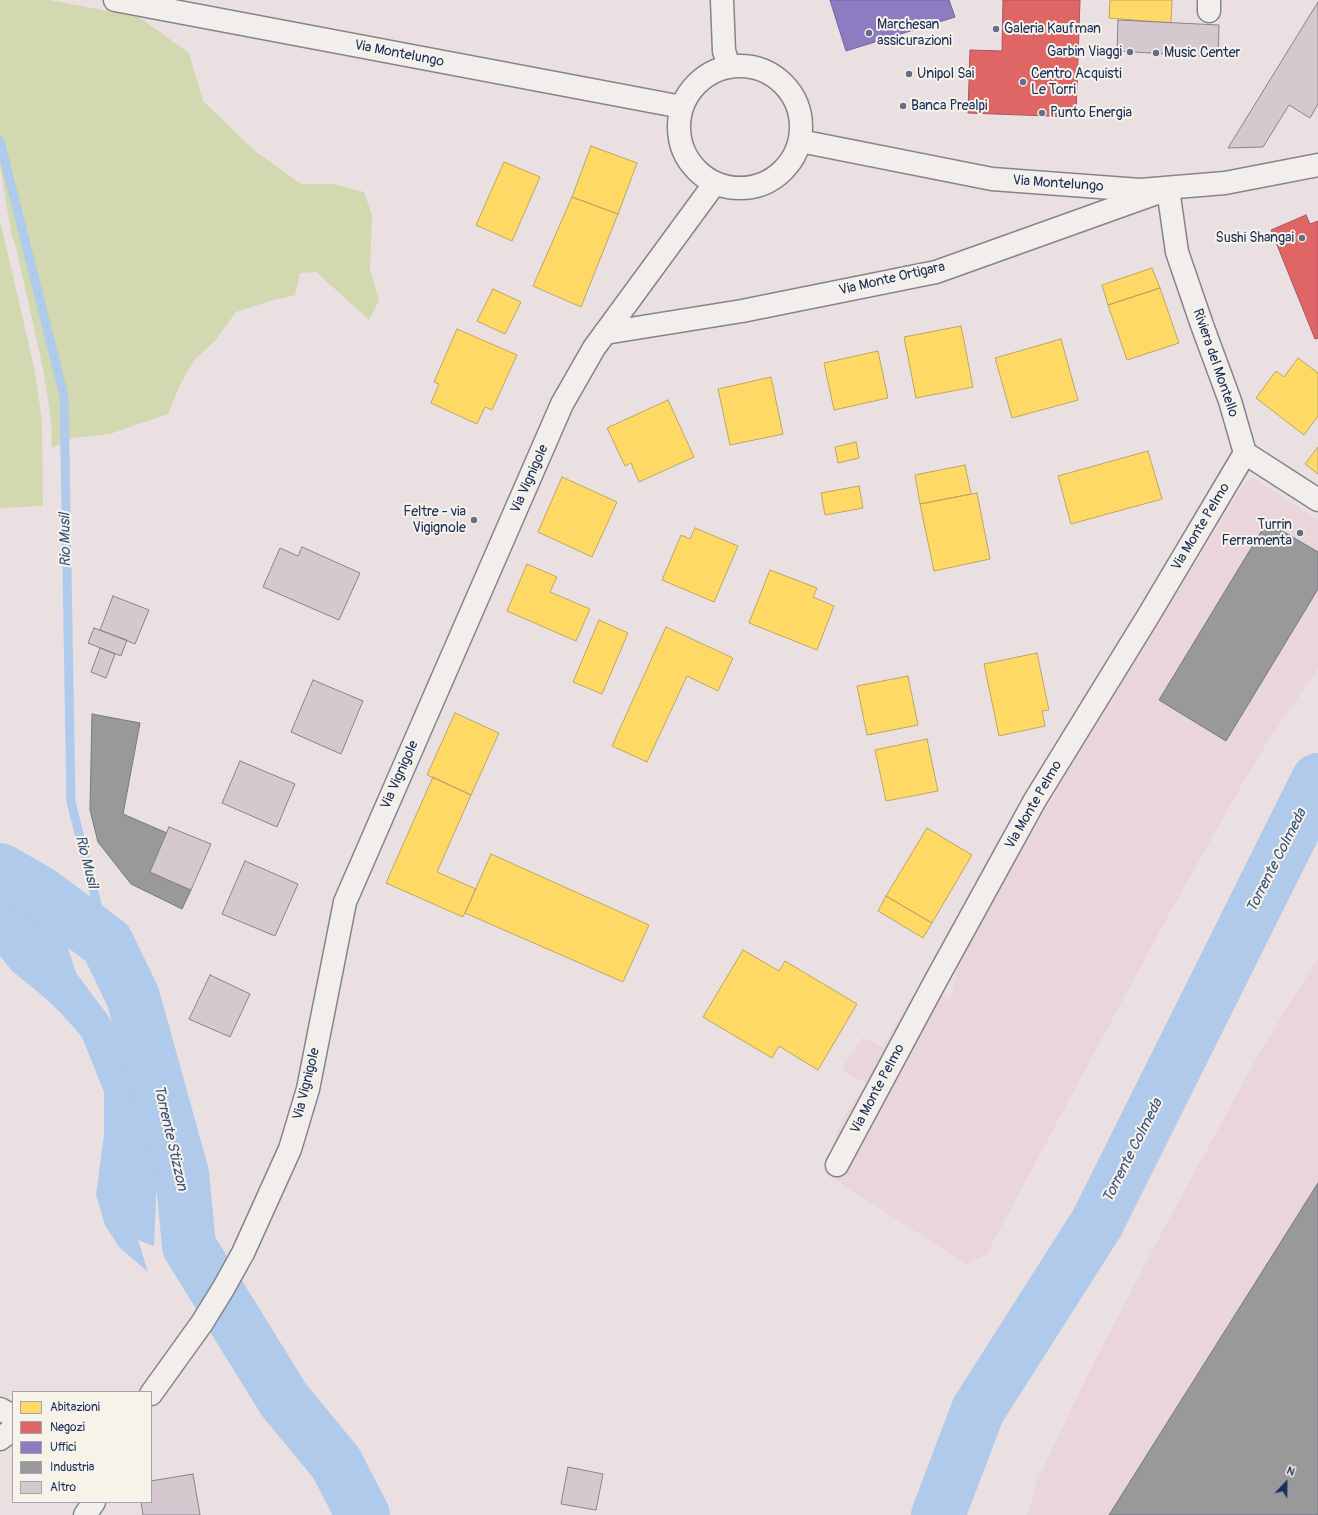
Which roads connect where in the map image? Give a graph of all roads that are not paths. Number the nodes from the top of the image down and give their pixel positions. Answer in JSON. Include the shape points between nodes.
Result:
{"nodes":[{"id":1,"x":115,"y":0,"type":"edge"},
{"id":2,"x":722,"y":0,"type":"edge"},
{"id":3,"x":729,"y":67,"type":"junction"},
{"id":4,"x":682,"y":107,"type":"junction"},
{"id":5,"x":800,"y":141,"type":"junction"},
{"id":6,"x":1318,"y":165,"type":"edge"},
{"id":7,"x":715,"y":183,"type":"junction"},
{"id":8,"x":1168,"y":189,"type":"junction"},
{"id":9,"x":605,"y":333,"type":"junction"},
{"id":10,"x":1245,"y":453,"type":"junction"},
{"id":11,"x":1318,"y":500,"type":"edge"},
{"id":12,"x":837,"y":1165,"type":"dead end"},
{"id":13,"x":152,"y":1393,"type":"edge"},
{"id":14,"x":0,"y":1409,"type":"edge"},
{"id":15,"x":12,"y":1415,"type":"edge"},
{"id":16,"x":12,"y":1430,"type":"edge"},
{"id":17,"x":0,"y":1439,"type":"edge"},
{"id":18,"x":93,"y":1503,"type":"edge"},
{"id":19,"x":85,"y":1515,"type":"edge"}],
"edges":[{"from":1,"to":4,"type":"street","name":"Via Montelungo"},
{"from":2,"to":3,"type":"street","via":[[724,51]]},
{"from":3,"to":4,"type":"street","via":[[714,72],[700,81]]},
{"from":3,"to":5,"type":"street","via":[[750,67],[768,73],[784,85],[796,102],[801,121]]},
{"from":4,"to":7,"type":"street","via":[[679,124],[683,148],[699,173]]},
{"from":5,"to":7,"type":"street","via":[[793,158],[782,172],[767,182],[750,188],[732,188]]},
{"from":5,"to":8,"type":"street","name":"Via Montelungo","via":[[992,179],[1140,190]]},
{"from":6,"to":8,"type":"street","name":"Via Montelungo","via":[[1225,183]]},
{"from":7,"to":9,"type":"street","name":"Via Vignigole"},
{"from":8,"to":9,"type":"street","name":"Via Monte Ortigara","via":[[936,272],[742,311]]},
{"from":8,"to":10,"type":"street","name":"Riviera del Montello","via":[[1177,252],[1230,401]]},
{"from":9,"to":13,"type":"street","name":"Via Vignigole","via":[[562,404],[344,902],[308,1090],[290,1149],[243,1253],[223,1289]]},
{"from":10,"to":11,"type":"street"},
{"from":10,"to":12,"type":"street","name":"Via Monte Pelmo","via":[[1035,800]]},
{"from":14,"to":15,"type":"street"},
{"from":16,"to":17,"type":"street"},
{"from":18,"to":19,"type":"street"}]}
